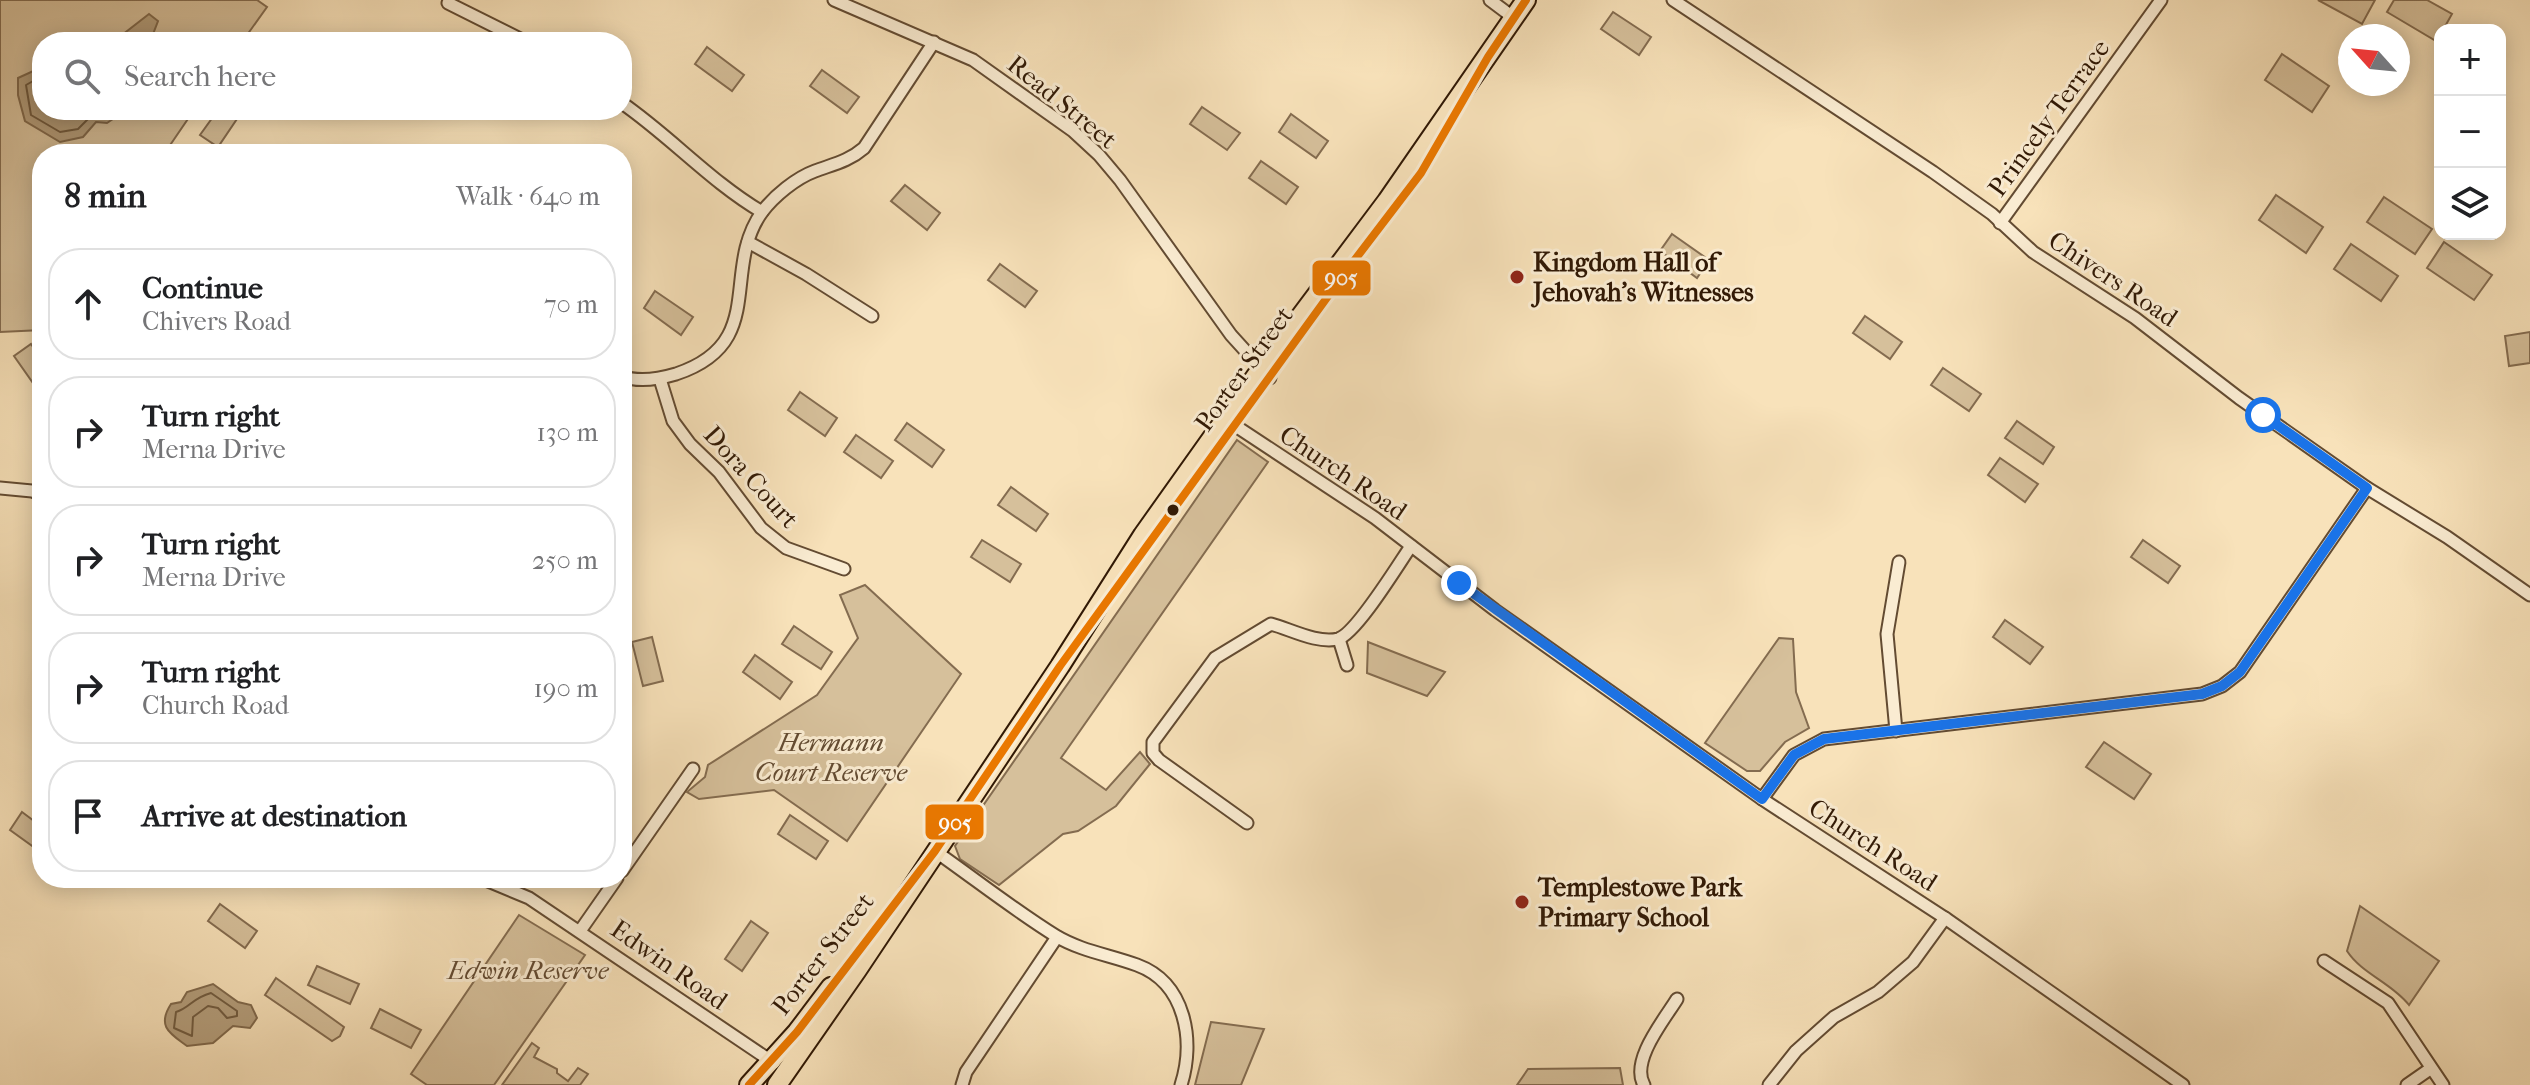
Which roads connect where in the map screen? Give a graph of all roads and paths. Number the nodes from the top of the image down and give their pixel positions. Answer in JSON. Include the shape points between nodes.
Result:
{"nodes":[{"id":1,"x":834,"y":0,"type":"edge"},
{"id":2,"x":1490,"y":0,"type":"edge"},
{"id":3,"x":1526,"y":0,"type":"edge"},
{"id":4,"x":1673,"y":0,"type":"edge"},
{"id":5,"x":2161,"y":0,"type":"edge"},
{"id":6,"x":448,"y":3,"type":"dead end"},
{"id":7,"x":1514,"y":18,"type":"junction"},
{"id":8,"x":506,"y":32,"type":"edge"},
{"id":9,"x":934,"y":42,"type":"junction"},
{"id":10,"x":632,"y":110,"type":"edge"},
{"id":11,"x":762,"y":212,"type":"junction"},
{"id":12,"x":2000,"y":223,"type":"junction"},
{"id":13,"x":748,"y":242,"type":"junction"},
{"id":14,"x":872,"y":316,"type":"dead end"},
{"id":15,"x":1265,"y":374,"type":"junction"},
{"id":16,"x":632,"y":379,"type":"edge"},
{"id":17,"x":660,"y":379,"type":"junction"},
{"id":18,"x":1230,"y":423,"type":"junction"},
{"id":19,"x":0,"y":488,"type":"edge"},
{"id":20,"x":2367,"y":488,"type":"junction"},
{"id":21,"x":32,"y":491,"type":"edge"},
{"id":22,"x":1411,"y":546,"type":"junction"},
{"id":23,"x":1899,"y":562,"type":"dead end"},
{"id":24,"x":844,"y":569,"type":"dead end"},
{"id":25,"x":2530,"y":595,"type":"edge"},
{"id":26,"x":1339,"y":639,"type":"junction"},
{"id":27,"x":1347,"y":665,"type":"dead end"},
{"id":28,"x":1896,"y":731,"type":"junction"},
{"id":29,"x":693,"y":769,"type":"dead end"},
{"id":30,"x":1762,"y":799,"type":"junction"},
{"id":31,"x":1247,"y":823,"type":"dead end"},
{"id":32,"x":935,"y":851,"type":"junction"},
{"id":33,"x":632,"y":857,"type":"edge"},
{"id":34,"x":505,"y":888,"type":"edge"},
{"id":35,"x":610,"y":888,"type":"edge"},
{"id":36,"x":1945,"y":918,"type":"junction"},
{"id":37,"x":580,"y":931,"type":"junction"},
{"id":38,"x":1057,"y":937,"type":"junction"},
{"id":39,"x":2324,"y":961,"type":"dead end"},
{"id":40,"x":1677,"y":999,"type":"dead end"},
{"id":41,"x":770,"y":1061,"type":"junction"},
{"id":42,"x":2430,"y":1069,"type":"junction"},
{"id":43,"x":782,"y":1079,"type":"edge"},
{"id":44,"x":749,"y":1085,"type":"edge"},
{"id":45,"x":962,"y":1085,"type":"edge"},
{"id":46,"x":1181,"y":1085,"type":"edge"},
{"id":47,"x":1644,"y":1085,"type":"edge"},
{"id":48,"x":1769,"y":1085,"type":"edge"},
{"id":49,"x":2183,"y":1085,"type":"edge"},
{"id":50,"x":2407,"y":1085,"type":"edge"},
{"id":51,"x":2443,"y":1085,"type":"edge"}],
"edges":[{"from":1,"to":9,"type":"street","name":"Read Street"},
{"from":2,"to":7,"type":"street"},
{"from":3,"to":7,"type":"main road","name":"Porter Street"},
{"from":4,"to":12,"type":"street","name":"Chivers Road","via":[[1933,172]]},
{"from":5,"to":12,"type":"street","name":"Princely Terrace"},
{"from":6,"to":8,"type":"street"},
{"from":7,"to":15,"type":"main road","name":"Porter Street","via":[[1421,173]]},
{"from":9,"to":11,"type":"street","via":[[864,148],[853,158],[788,186]]},
{"from":9,"to":15,"type":"street","name":"Read Street","via":[[1010,85],[1099,155]]},
{"from":10,"to":11,"type":"street"},
{"from":11,"to":13,"type":"street"},
{"from":12,"to":20,"type":"street","name":"Chivers Road","via":[[2033,252],[2135,318]]},
{"from":13,"to":14,"type":"street"},
{"from":13,"to":17,"type":"street","via":[[736,319],[728,334],[696,367]]},
{"from":15,"to":18,"type":"main road","name":"Porter Street"},
{"from":16,"to":17,"type":"street"},
{"from":17,"to":24,"type":"street","name":"Dora Court","via":[[673,421],[761,528],[786,548]]},
{"from":18,"to":22,"type":"street","name":"Church Road"},
{"from":18,"to":32,"type":"main road","name":"Porter Street"},
{"from":19,"to":21,"type":"street"},
{"from":20,"to":25,"type":"street","name":"Chivers Road"},
{"from":20,"to":28,"type":"street","via":[[2240,672],[2222,686],[2202,694]]},
{"from":22,"to":26,"type":"street","via":[[1357,625]]},
{"from":22,"to":30,"type":"street","name":"Church Road"},
{"from":23,"to":28,"type":"street","via":[[1887,634]]},
{"from":26,"to":27,"type":"street"},
{"from":26,"to":31,"type":"street","via":[[1320,639],[1271,624],[1244,638],[1215,658],[1153,742],[1159,760]]},
{"from":28,"to":30,"type":"street","via":[[1824,739],[1794,755]]},
{"from":29,"to":33,"type":"street"},
{"from":30,"to":36,"type":"street","name":"Church Road"},
{"from":32,"to":38,"type":"street"},
{"from":32,"to":41,"type":"main road","name":"Porter Street"},
{"from":32,"to":43,"type":"main road","name":"Porter Street"},
{"from":34,"to":37,"type":"street","name":"Edwin Road"},
{"from":35,"to":37,"type":"street"},
{"from":36,"to":48,"type":"street","via":[[1913,962],[1878,992],[1834,1017]]},
{"from":36,"to":49,"type":"street","name":"Church Road"},
{"from":37,"to":41,"type":"street","name":"Edwin Road"},
{"from":38,"to":45,"type":"street"},
{"from":38,"to":46,"type":"street","via":[[1140,966],[1165,984],[1182,1009],[1188,1036]]},
{"from":39,"to":42,"type":"street","via":[[2388,1003]]},
{"from":40,"to":47,"type":"street","via":[[1641,1060]]},
{"from":41,"to":43,"type":"street","name":"Edwin Road"},
{"from":41,"to":44,"type":"main road","name":"Porter Street"},
{"from":42,"to":50,"type":"street"},
{"from":42,"to":51,"type":"street"}]}
